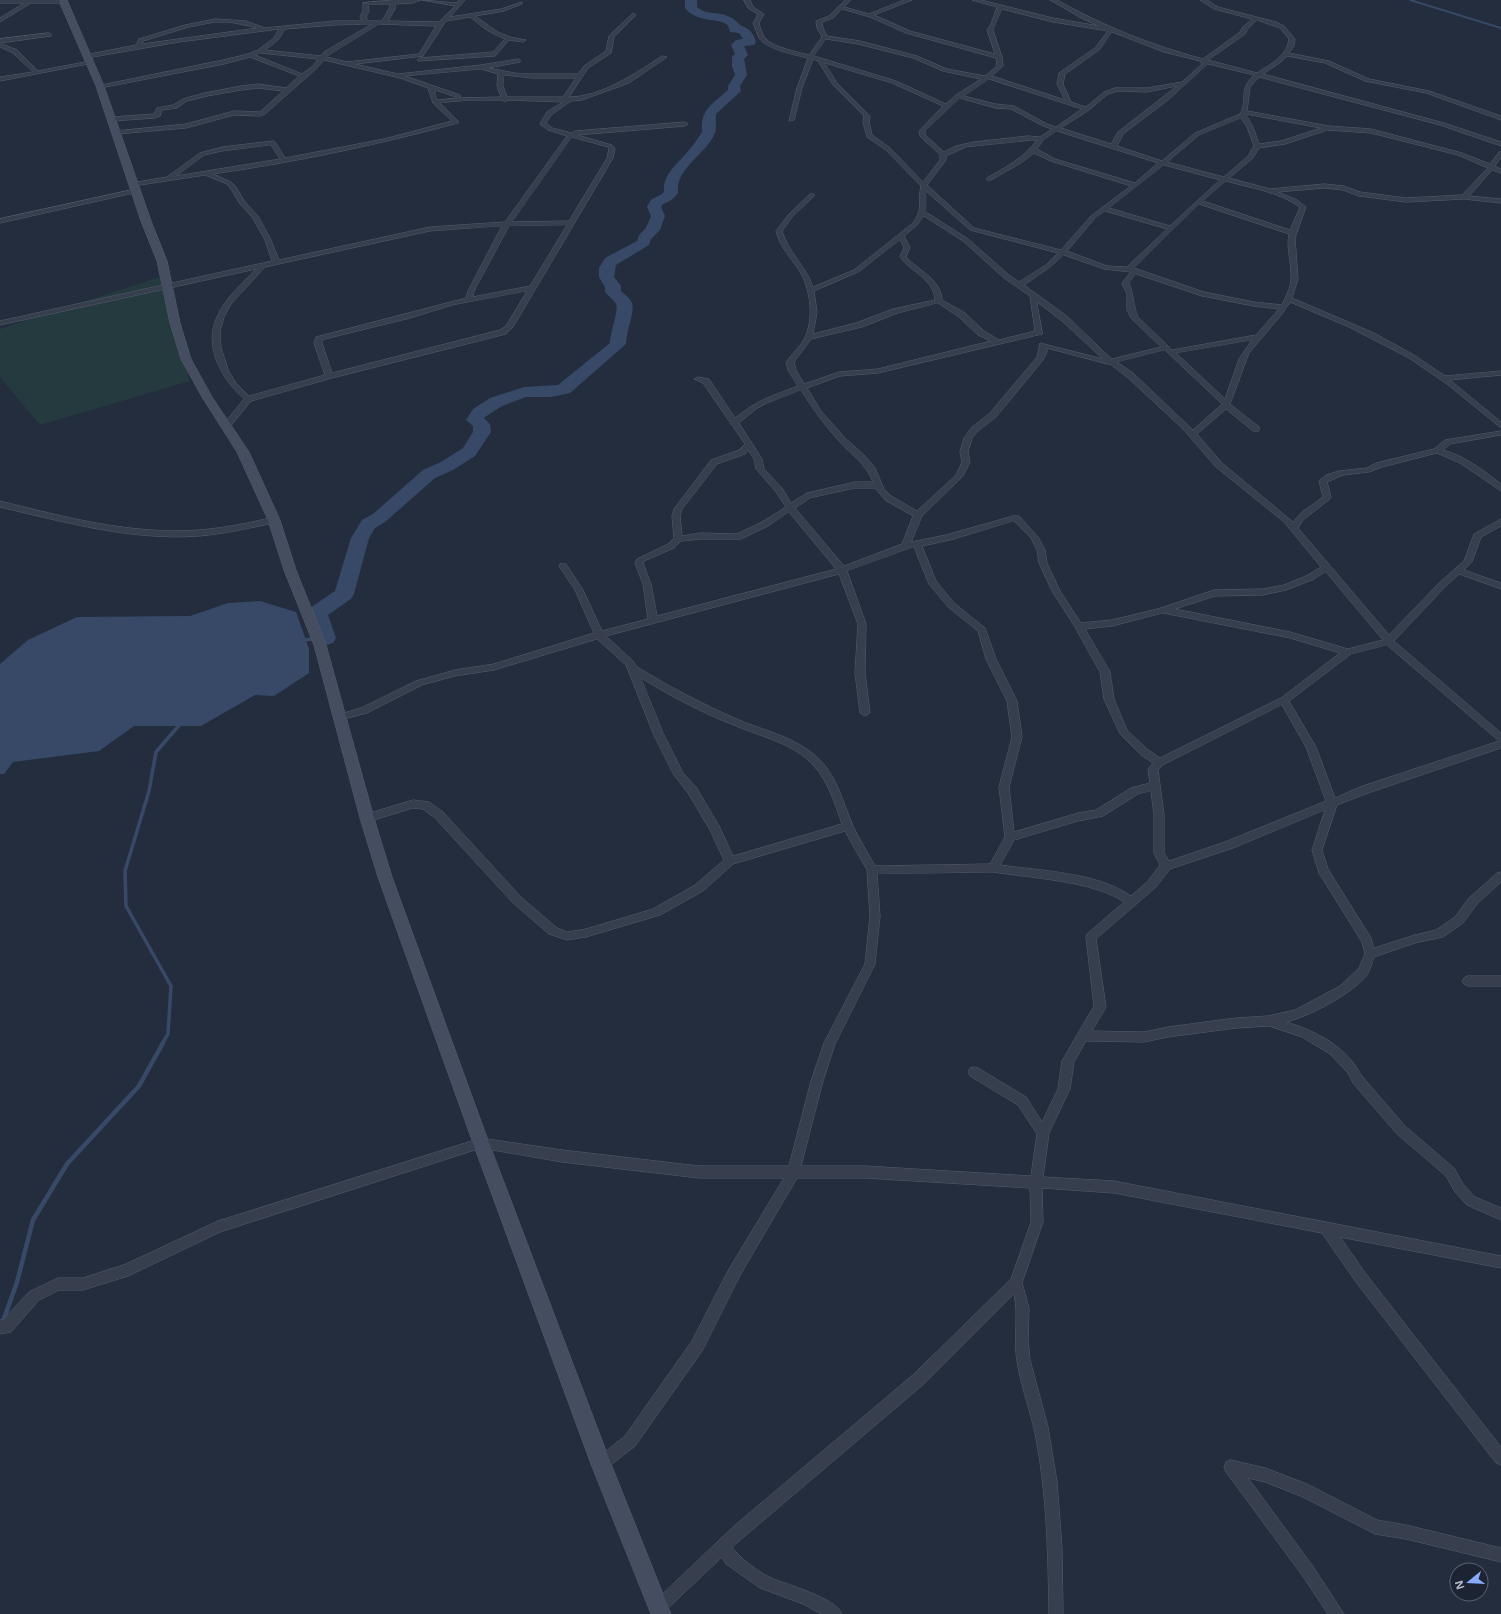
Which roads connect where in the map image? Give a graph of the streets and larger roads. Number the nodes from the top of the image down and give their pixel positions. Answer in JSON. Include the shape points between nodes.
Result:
{"nodes":[{"id":1,"x":63,"y":0,"type":"edge"},
{"id":2,"x":418,"y":0,"type":"edge"},
{"id":3,"x":425,"y":0,"type":"edge"},
{"id":4,"x":747,"y":0,"type":"edge"},
{"id":5,"x":848,"y":0,"type":"edge"},
{"id":6,"x":891,"y":0,"type":"edge"},
{"id":7,"x":909,"y":0,"type":"edge"},
{"id":8,"x":974,"y":0,"type":"edge"},
{"id":9,"x":1053,"y":0,"type":"edge"},
{"id":10,"x":1203,"y":0,"type":"edge"},
{"id":11,"x":0,"y":1,"type":"edge"},
{"id":12,"x":32,"y":1,"type":"edge"},
{"id":13,"x":393,"y":2,"type":"junction"},
{"id":14,"x":461,"y":2,"type":"edge"},
{"id":15,"x":520,"y":3,"type":"dead end"},
{"id":16,"x":903,"y":3,"type":"junction"},
{"id":17,"x":840,"y":7,"type":"junction"},
{"id":18,"x":1000,"y":7,"type":"junction"},
{"id":19,"x":633,"y":15,"type":"dead end"},
{"id":20,"x":870,"y":15,"type":"junction"},
{"id":21,"x":473,"y":17,"type":"junction"},
{"id":22,"x":1256,"y":18,"type":"junction"},
{"id":23,"x":0,"y":20,"type":"edge"},
{"id":24,"x":442,"y":22,"type":"junction"},
{"id":25,"x":366,"y":23,"type":"junction"},
{"id":26,"x":377,"y":23,"type":"junction"},
{"id":27,"x":384,"y":23,"type":"junction"},
{"id":28,"x":264,"y":28,"type":"junction"},
{"id":29,"x":283,"y":28,"type":"junction"},
{"id":30,"x":1108,"y":29,"type":"junction"},
{"id":31,"x":48,"y":35,"type":"dead end"},
{"id":32,"x":826,"y":37,"type":"junction"},
{"id":33,"x":508,"y":38,"type":"junction"},
{"id":34,"x":523,"y":40,"type":"dead end"},
{"id":35,"x":0,"y":41,"type":"edge"},
{"id":36,"x":0,"y":45,"type":"edge"},
{"id":37,"x":140,"y":47,"type":"junction"},
{"id":38,"x":260,"y":51,"type":"junction"},
{"id":39,"x":1286,"y":54,"type":"junction"},
{"id":40,"x":250,"y":55,"type":"junction"},
{"id":41,"x":812,"y":56,"type":"junction"},
{"id":42,"x":420,"y":57,"type":"junction"},
{"id":43,"x":664,"y":57,"type":"dead end"},
{"id":44,"x":1000,"y":57,"type":"junction"},
{"id":45,"x":323,"y":58,"type":"junction"},
{"id":46,"x":820,"y":59,"type":"junction"},
{"id":47,"x":89,"y":60,"type":"junction"},
{"id":48,"x":518,"y":61,"type":"dead end"},
{"id":49,"x":1204,"y":62,"type":"junction"},
{"id":50,"x":346,"y":64,"type":"junction"},
{"id":51,"x":481,"y":67,"type":"junction"},
{"id":52,"x":36,"y":72,"type":"junction"},
{"id":53,"x":417,"y":73,"type":"junction"},
{"id":54,"x":501,"y":74,"type":"junction"},
{"id":55,"x":394,"y":75,"type":"junction"},
{"id":56,"x":1256,"y":75,"type":"junction"},
{"id":57,"x":303,"y":76,"type":"junction"},
{"id":58,"x":580,"y":76,"type":"junction"},
{"id":59,"x":0,"y":78,"type":"edge"},
{"id":60,"x":988,"y":78,"type":"junction"},
{"id":61,"x":1184,"y":82,"type":"junction"},
{"id":62,"x":100,"y":86,"type":"junction"},
{"id":63,"x":431,"y":87,"type":"junction"},
{"id":64,"x":286,"y":90,"type":"junction"},
{"id":65,"x":958,"y":96,"type":"junction"},
{"id":66,"x":470,"y":98,"type":"junction"},
{"id":67,"x":505,"y":100,"type":"junction"},
{"id":68,"x":567,"y":100,"type":"junction"},
{"id":69,"x":435,"y":102,"type":"junction"},
{"id":70,"x":1068,"y":103,"type":"junction"},
{"id":71,"x":947,"y":106,"type":"junction"},
{"id":72,"x":1087,"y":109,"type":"junction"},
{"id":73,"x":1244,"y":113,"type":"junction"},
{"id":74,"x":1501,"y":118,"type":"edge"},
{"id":75,"x":791,"y":120,"type":"dead end"},
{"id":76,"x":685,"y":124,"type":"dead end"},
{"id":77,"x":114,"y":125,"type":"junction"},
{"id":78,"x":1058,"y":128,"type":"junction"},
{"id":79,"x":1329,"y":128,"type":"junction"},
{"id":80,"x":568,"y":135,"type":"junction"},
{"id":81,"x":1041,"y":139,"type":"junction"},
{"id":82,"x":1501,"y":144,"type":"edge"},
{"id":83,"x":1257,"y":146,"type":"junction"},
{"id":84,"x":1113,"y":147,"type":"junction"},
{"id":85,"x":1034,"y":150,"type":"junction"},
{"id":86,"x":1501,"y":152,"type":"edge"},
{"id":87,"x":943,"y":156,"type":"junction"},
{"id":88,"x":284,"y":160,"type":"junction"},
{"id":89,"x":1164,"y":163,"type":"junction"},
{"id":90,"x":1490,"y":167,"type":"junction"},
{"id":91,"x":1501,"y":171,"type":"edge"},
{"id":92,"x":205,"y":173,"type":"junction"},
{"id":93,"x":168,"y":178,"type":"junction"},
{"id":94,"x":989,"y":179,"type":"dead end"},
{"id":95,"x":1225,"y":179,"type":"junction"},
{"id":96,"x":924,"y":185,"type":"junction"},
{"id":97,"x":1136,"y":185,"type":"junction"},
{"id":98,"x":134,"y":188,"type":"junction"},
{"id":99,"x":1270,"y":191,"type":"junction"},
{"id":100,"x":812,"y":195,"type":"dead end"},
{"id":101,"x":1464,"y":197,"type":"junction"},
{"id":102,"x":1501,"y":201,"type":"edge"},
{"id":103,"x":1198,"y":202,"type":"junction"},
{"id":104,"x":1105,"y":209,"type":"junction"},
{"id":105,"x":923,"y":213,"type":"junction"},
{"id":106,"x":0,"y":221,"type":"edge"},
{"id":107,"x":571,"y":223,"type":"junction"},
{"id":108,"x":507,"y":224,"type":"junction"},
{"id":109,"x":1171,"y":228,"type":"junction"},
{"id":110,"x":1292,"y":233,"type":"junction"},
{"id":111,"x":901,"y":236,"type":"junction"},
{"id":112,"x":1063,"y":252,"type":"junction"},
{"id":113,"x":276,"y":262,"type":"junction"},
{"id":114,"x":263,"y":265,"type":"junction"},
{"id":115,"x":1132,"y":270,"type":"junction"},
{"id":116,"x":168,"y":285,"type":"junction"},
{"id":117,"x":1019,"y":286,"type":"junction"},
{"id":118,"x":531,"y":288,"type":"junction"},
{"id":119,"x":811,"y":290,"type":"junction"},
{"id":120,"x":1033,"y":297,"type":"junction"},
{"id":121,"x":469,"y":299,"type":"junction"},
{"id":122,"x":1289,"y":299,"type":"junction"},
{"id":123,"x":940,"y":301,"type":"junction"},
{"id":124,"x":1284,"y":307,"type":"junction"},
{"id":125,"x":0,"y":323,"type":"edge"},
{"id":126,"x":1039,"y":332,"type":"junction"},
{"id":127,"x":1258,"y":337,"type":"junction"},
{"id":128,"x":808,"y":338,"type":"junction"},
{"id":129,"x":998,"y":342,"type":"junction"},
{"id":130,"x":1043,"y":345,"type":"junction"},
{"id":131,"x":1168,"y":350,"type":"junction"},
{"id":132,"x":1112,"y":361,"type":"junction"},
{"id":133,"x":1501,"y":373,"type":"edge"},
{"id":134,"x":329,"y":376,"type":"junction"},
{"id":135,"x":1442,"y":378,"type":"junction"},
{"id":136,"x":698,"y":379,"type":"dead end"},
{"id":137,"x":804,"y":388,"type":"junction"},
{"id":138,"x":248,"y":399,"type":"junction"},
{"id":139,"x":1226,"y":403,"type":"junction"},
{"id":140,"x":734,"y":422,"type":"junction"},
{"id":141,"x":226,"y":426,"type":"junction"},
{"id":142,"x":1501,"y":426,"type":"edge"},
{"id":143,"x":1256,"y":429,"type":"dead end"},
{"id":144,"x":1501,"y":433,"type":"edge"},
{"id":145,"x":1192,"y":434,"type":"junction"},
{"id":146,"x":749,"y":445,"type":"junction"},
{"id":147,"x":1437,"y":451,"type":"junction"},
{"id":148,"x":878,"y":485,"type":"junction"},
{"id":149,"x":1501,"y":488,"type":"edge"},
{"id":150,"x":0,"y":504,"type":"edge"},
{"id":151,"x":790,"y":507,"type":"junction"},
{"id":152,"x":918,"y":515,"type":"junction"},
{"id":153,"x":274,"y":520,"type":"junction"},
{"id":154,"x":1501,"y":522,"type":"edge"},
{"id":155,"x":1294,"y":528,"type":"junction"},
{"id":156,"x":678,"y":539,"type":"junction"},
{"id":157,"x":920,"y":543,"type":"junction"},
{"id":158,"x":905,"y":546,"type":"junction"},
{"id":159,"x":564,"y":566,"type":"dead end"},
{"id":160,"x":1327,"y":568,"type":"junction"},
{"id":161,"x":842,"y":570,"type":"junction"},
{"id":162,"x":1459,"y":571,"type":"junction"},
{"id":163,"x":1501,"y":586,"type":"edge"},
{"id":164,"x":1163,"y":610,"type":"junction"},
{"id":165,"x":653,"y":620,"type":"junction"},
{"id":166,"x":1079,"y":626,"type":"junction"},
{"id":167,"x":599,"y":635,"type":"junction"},
{"id":168,"x":1389,"y":641,"type":"junction"},
{"id":169,"x":1348,"y":652,"type":"junction"},
{"id":170,"x":633,"y":669,"type":"junction"},
{"id":171,"x":1284,"y":700,"type":"junction"},
{"id":172,"x":864,"y":713,"type":"dead end"},
{"id":173,"x":340,"y":717,"type":"junction"},
{"id":174,"x":1501,"y":738,"type":"edge"},
{"id":175,"x":1501,"y":744,"type":"edge"},
{"id":176,"x":1160,"y":762,"type":"junction"},
{"id":177,"x":1154,"y":786,"type":"junction"},
{"id":178,"x":1332,"y":804,"type":"junction"},
{"id":179,"x":367,"y":818,"type":"junction"},
{"id":180,"x":848,"y":826,"type":"junction"},
{"id":181,"x":1010,"y":837,"type":"junction"},
{"id":182,"x":730,"y":861,"type":"junction"},
{"id":183,"x":1166,"y":866,"type":"junction"},
{"id":184,"x":994,"y":868,"type":"junction"},
{"id":185,"x":872,"y":870,"type":"junction"},
{"id":186,"x":1501,"y":876,"type":"edge"},
{"id":187,"x":1132,"y":902,"type":"junction"},
{"id":188,"x":1370,"y":954,"type":"junction"},
{"id":189,"x":1468,"y":981,"type":"dead end"},
{"id":190,"x":1501,"y":981,"type":"edge"},
{"id":191,"x":1268,"y":1021,"type":"junction"},
{"id":192,"x":1082,"y":1036,"type":"junction"},
{"id":193,"x":974,"y":1072,"type":"dead end"},
{"id":194,"x":1043,"y":1133,"type":"junction"},
{"id":195,"x":481,"y":1143,"type":"junction"},
{"id":196,"x":794,"y":1172,"type":"junction"},
{"id":197,"x":1036,"y":1181,"type":"junction"},
{"id":198,"x":1501,"y":1214,"type":"edge"},
{"id":199,"x":1326,"y":1228,"type":"junction"},
{"id":200,"x":1501,"y":1262,"type":"edge"},
{"id":201,"x":1016,"y":1283,"type":"junction"},
{"id":202,"x":0,"y":1327,"type":"edge"},
{"id":203,"x":1501,"y":1458,"type":"edge"},
{"id":204,"x":601,"y":1464,"type":"junction"},
{"id":205,"x":724,"y":1546,"type":"junction"},
{"id":206,"x":1501,"y":1555,"type":"edge"},
{"id":207,"x":657,"y":1612,"type":"edge"},
{"id":208,"x":835,"y":1614,"type":"edge"},
{"id":209,"x":1056,"y":1614,"type":"edge"},
{"id":210,"x":1337,"y":1614,"type":"edge"}],
"edges":[{"from":1,"to":12,"type":"street"},
{"from":1,"to":47,"type":"street"},
{"from":2,"to":13,"type":"street"},
{"from":3,"to":14,"type":"street"},
{"from":4,"to":41,"type":"street","via":[[751,8],[761,14],[756,23],[762,38],[790,52]]},
{"from":5,"to":17,"type":"street"},
{"from":6,"to":16,"type":"street"},
{"from":7,"to":16,"type":"street"},
{"from":8,"to":18,"type":"street"},
{"from":9,"to":30,"type":"street","via":[[1085,18],[1103,24]]},
{"from":10,"to":22,"type":"street","via":[[1216,8]]},
{"from":11,"to":12,"type":"street"},
{"from":12,"to":23,"type":"street"},
{"from":13,"to":25,"type":"street","via":[[365,4],[366,11],[363,17]]},
{"from":13,"to":27,"type":"street"},
{"from":14,"to":24,"type":"street"},
{"from":15,"to":21,"type":"street"},
{"from":16,"to":20,"type":"street"},
{"from":17,"to":20,"type":"street"},
{"from":17,"to":32,"type":"street","via":[[830,17],[819,21]]},
{"from":18,"to":30,"type":"street","via":[[1082,26]]},
{"from":18,"to":44,"type":"street","via":[[990,30]]},
{"from":19,"to":58,"type":"street","via":[[611,37],[607,54],[591,62]]},
{"from":20,"to":44,"type":"street","via":[[908,32]]},
{"from":21,"to":24,"type":"street"},
{"from":21,"to":33,"type":"street","via":[[494,34]]},
{"from":22,"to":39,"type":"street","via":[[1282,27],[1292,39],[1292,46]]},
{"from":22,"to":49,"type":"street","via":[[1243,33]]},
{"from":24,"to":27,"type":"street"},
{"from":24,"to":42,"type":"street"},
{"from":25,"to":26,"type":"street"},
{"from":25,"to":29,"type":"street"},
{"from":26,"to":27,"type":"street"},
{"from":26,"to":45,"type":"street","via":[[326,52]]},
{"from":28,"to":29,"type":"street"},
{"from":28,"to":37,"type":"street"},
{"from":28,"to":37,"type":"street","via":[[238,21],[202,21],[141,40]]},
{"from":29,"to":38,"type":"street","via":[[276,39]]},
{"from":30,"to":49,"type":"street"},
{"from":30,"to":70,"type":"street","via":[[1097,49],[1062,73],[1060,87]]},
{"from":31,"to":35,"type":"street"},
{"from":32,"to":41,"type":"street","via":[[818,42]]},
{"from":32,"to":60,"type":"street","via":[[858,42],[915,57],[945,70]]},
{"from":33,"to":34,"type":"street"},
{"from":33,"to":42,"type":"street","via":[[495,54]]},
{"from":36,"to":52,"type":"street","via":[[11,49]]},
{"from":37,"to":47,"type":"street"},
{"from":38,"to":40,"type":"street"},
{"from":38,"to":45,"type":"street"},
{"from":39,"to":56,"type":"street"},
{"from":39,"to":74,"type":"street","via":[[1327,62],[1367,80],[1427,92]]},
{"from":40,"to":57,"type":"street"},
{"from":40,"to":62,"type":"street"},
{"from":41,"to":46,"type":"street"},
{"from":41,"to":75,"type":"street"},
{"from":42,"to":50,"type":"street"},
{"from":42,"to":53,"type":"street"},
{"from":43,"to":68,"type":"street","via":[[627,82],[580,99]]},
{"from":44,"to":60,"type":"street","via":[[1000,66]]},
{"from":45,"to":50,"type":"street"},
{"from":45,"to":57,"type":"street"},
{"from":46,"to":71,"type":"street","via":[[894,82]]},
{"from":46,"to":96,"type":"street","via":[[835,84],[867,116],[869,136],[888,149]]},
{"from":47,"to":52,"type":"street"},
{"from":47,"to":62,"type":"street"},
{"from":48,"to":51,"type":"street"},
{"from":49,"to":56,"type":"street"},
{"from":49,"to":61,"type":"street"},
{"from":50,"to":55,"type":"street"},
{"from":51,"to":53,"type":"street"},
{"from":51,"to":54,"type":"street"},
{"from":52,"to":59,"type":"street"},
{"from":53,"to":55,"type":"street"},
{"from":54,"to":58,"type":"street","via":[[538,78]]},
{"from":54,"to":67,"type":"street","via":[[500,86]]},
{"from":55,"to":63,"type":"street"},
{"from":56,"to":73,"type":"street","via":[[1247,85]]},
{"from":56,"to":82,"type":"street","via":[[1442,124]]},
{"from":57,"to":64,"type":"street"},
{"from":58,"to":68,"type":"street"},
{"from":60,"to":65,"type":"street"},
{"from":60,"to":70,"type":"street"},
{"from":61,"to":72,"type":"street","via":[[1147,90],[1112,91],[1100,96]]},
{"from":61,"to":84,"type":"street","via":[[1166,99],[1120,133]]},
{"from":62,"to":77,"type":"street"},
{"from":63,"to":66,"type":"street","via":[[454,96]]},
{"from":63,"to":69,"type":"street"},
{"from":64,"to":77,"type":"street","via":[[258,86],[189,98],[175,107],[159,109],[158,115]]},
{"from":64,"to":77,"type":"street","via":[[260,114],[234,113],[186,126]]},
{"from":65,"to":71,"type":"street"},
{"from":65,"to":78,"type":"street","via":[[995,106],[1012,107],[1045,125]]},
{"from":66,"to":67,"type":"street"},
{"from":66,"to":69,"type":"street"},
{"from":67,"to":68,"type":"street"},
{"from":68,"to":80,"type":"street","via":[[543,121],[543,124],[550,130]]},
{"from":69,"to":88,"type":"street","via":[[456,122],[384,141]]},
{"from":70,"to":72,"type":"street"},
{"from":71,"to":87,"type":"street","via":[[922,130],[922,135]]},
{"from":72,"to":78,"type":"street"},
{"from":73,"to":79,"type":"street"},
{"from":73,"to":83,"type":"street"},
{"from":73,"to":89,"type":"street","via":[[1198,134]]},
{"from":76,"to":80,"type":"street"},
{"from":77,"to":98,"type":"street"},
{"from":78,"to":81,"type":"street"},
{"from":78,"to":84,"type":"street"},
{"from":79,"to":83,"type":"street","via":[[1290,140]]},
{"from":79,"to":90,"type":"street","via":[[1371,131],[1460,154]]},
{"from":80,"to":107,"type":"street","via":[[606,144],[612,149],[610,158]]},
{"from":80,"to":108,"type":"street"},
{"from":81,"to":85,"type":"street"},
{"from":81,"to":87,"type":"street","via":[[1030,137],[972,143]]},
{"from":83,"to":95,"type":"street","via":[[1251,157]]},
{"from":84,"to":89,"type":"street"},
{"from":85,"to":94,"type":"street"},
{"from":85,"to":97,"type":"street","via":[[1053,160]]},
{"from":86,"to":90,"type":"street"},
{"from":87,"to":96,"type":"street","via":[[943,160]]},
{"from":88,"to":92,"type":"street"},
{"from":88,"to":93,"type":"street","via":[[273,143],[222,149],[196,158]]},
{"from":89,"to":95,"type":"street"},
{"from":89,"to":97,"type":"street"},
{"from":90,"to":91,"type":"street"},
{"from":90,"to":101,"type":"street"},
{"from":92,"to":93,"type":"street"},
{"from":92,"to":113,"type":"street","via":[[232,185],[242,203],[255,216]]},
{"from":93,"to":98,"type":"street"},
{"from":95,"to":99,"type":"street"},
{"from":95,"to":103,"type":"street"},
{"from":96,"to":105,"type":"street"},
{"from":96,"to":112,"type":"street","via":[[972,229]]},
{"from":97,"to":104,"type":"street"},
{"from":98,"to":106,"type":"street"},
{"from":98,"to":116,"type":"street","via":[[162,261]]},
{"from":99,"to":101,"type":"street","via":[[1324,186],[1406,200]]},
{"from":99,"to":110,"type":"street","via":[[1295,201],[1303,208]]},
{"from":100,"to":119,"type":"street","via":[[779,231],[781,242],[803,271]]},
{"from":101,"to":102,"type":"street"},
{"from":103,"to":109,"type":"street"},
{"from":103,"to":110,"type":"street"},
{"from":104,"to":109,"type":"street"},
{"from":104,"to":112,"type":"street","via":[[1093,217]]},
{"from":105,"to":111,"type":"street"},
{"from":105,"to":117,"type":"street","via":[[961,237]]},
{"from":107,"to":108,"type":"street"},
{"from":107,"to":118,"type":"street"},
{"from":108,"to":113,"type":"street","via":[[430,229]]},
{"from":108,"to":121,"type":"street"},
{"from":109,"to":115,"type":"street"},
{"from":110,"to":122,"type":"street","via":[[1294,282]]},
{"from":111,"to":119,"type":"street","via":[[856,271]]},
{"from":111,"to":123,"type":"street","via":[[907,247],[903,257],[936,287]]},
{"from":112,"to":115,"type":"street","via":[[1106,268]]},
{"from":112,"to":117,"type":"street"},
{"from":113,"to":114,"type":"street"},
{"from":114,"to":116,"type":"street"},
{"from":114,"to":138,"type":"street","via":[[226,308],[217,325],[217,341],[228,378]]},
{"from":115,"to":124,"type":"street","via":[[1202,294]]},
{"from":115,"to":131,"type":"street","via":[[1125,283],[1135,318]]},
{"from":116,"to":125,"type":"street"},
{"from":116,"to":141,"type":"street","via":[[175,323],[186,359],[206,397]]},
{"from":117,"to":120,"type":"street"},
{"from":118,"to":121,"type":"street"},
{"from":118,"to":134,"type":"street","via":[[508,327],[497,335]]},
{"from":119,"to":128,"type":"street","via":[[814,316]]},
{"from":120,"to":126,"type":"street"},
{"from":120,"to":132,"type":"street","via":[[1065,319],[1100,353]]},
{"from":121,"to":134,"type":"street","via":[[319,339],[318,343]]},
{"from":122,"to":124,"type":"street"},
{"from":122,"to":135,"type":"street","via":[[1384,341]]},
{"from":123,"to":128,"type":"street","via":[[896,311],[859,325]]},
{"from":123,"to":129,"type":"street","via":[[962,315],[981,333]]},
{"from":124,"to":127,"type":"street"},
{"from":126,"to":129,"type":"street"},
{"from":126,"to":130,"type":"street"},
{"from":127,"to":131,"type":"street"},
{"from":127,"to":139,"type":"street","via":[[1238,369]]},
{"from":128,"to":137,"type":"street","via":[[790,362],[792,370]]},
{"from":129,"to":137,"type":"street","via":[[878,371],[839,374]]},
{"from":130,"to":132,"type":"street","via":[[1104,362]]},
{"from":130,"to":152,"type":"street","via":[[1040,358],[993,414],[968,438],[964,452],[966,462],[959,476]]},
{"from":131,"to":132,"type":"street"},
{"from":131,"to":139,"type":"street"},
{"from":132,"to":145,"type":"street"},
{"from":133,"to":135,"type":"street"},
{"from":134,"to":138,"type":"street"},
{"from":135,"to":142,"type":"street","via":[[1480,405]]},
{"from":136,"to":140,"type":"street","via":[[706,381]]},
{"from":137,"to":140,"type":"street","via":[[764,401]]},
{"from":137,"to":148,"type":"street","via":[[818,412],[872,470]]},
{"from":138,"to":141,"type":"street"},
{"from":139,"to":143,"type":"street"},
{"from":139,"to":145,"type":"street"},
{"from":140,"to":146,"type":"street"},
{"from":141,"to":153,"type":"street","via":[[251,467]]},
{"from":144,"to":147,"type":"street","via":[[1448,442]]},
{"from":145,"to":155,"type":"street","via":[[1219,465]]},
{"from":146,"to":151,"type":"street","via":[[758,459],[760,469]]},
{"from":146,"to":156,"type":"street","via":[[742,452],[711,465],[678,509]]},
{"from":147,"to":149,"type":"street","via":[[1468,463]]},
{"from":147,"to":155,"type":"street","via":[[1379,465],[1369,470],[1329,477],[1323,481],[1327,497],[1296,522]]},
{"from":148,"to":151,"type":"street","via":[[855,485],[828,490],[807,496]]},
{"from":148,"to":152,"type":"street","via":[[888,498]]},
{"from":150,"to":153,"type":"street","via":[[78,523],[147,532],[197,533]]},
{"from":151,"to":156,"type":"street","via":[[765,524],[738,537],[701,536]]},
{"from":151,"to":161,"type":"street"},
{"from":152,"to":158,"type":"street"},
{"from":153,"to":173,"type":"street","via":[[290,570],[320,645]]},
{"from":154,"to":162,"type":"street","via":[[1478,536],[1468,562]]},
{"from":155,"to":160,"type":"street"},
{"from":156,"to":165,"type":"street","via":[[672,546],[641,559]]},
{"from":157,"to":158,"type":"street"},
{"from":157,"to":166,"type":"street","via":[[1016,518],[1042,550],[1043,564],[1056,591]]},
{"from":157,"to":181,"type":"street","via":[[918,546],[932,582],[951,605],[982,630],[991,659],[1012,701],[1017,737],[1004,787]]},
{"from":158,"to":161,"type":"street"},
{"from":159,"to":167,"type":"street","via":[[579,590]]},
{"from":160,"to":164,"type":"street","via":[[1286,588],[1263,592],[1214,592]]},
{"from":160,"to":168,"type":"street"},
{"from":161,"to":165,"type":"street"},
{"from":161,"to":172,"type":"street","via":[[862,624],[860,673]]},
{"from":162,"to":163,"type":"street"},
{"from":162,"to":168,"type":"street","via":[[1442,585]]},
{"from":164,"to":166,"type":"street","via":[[1112,623]]},
{"from":164,"to":169,"type":"street","via":[[1290,635]]},
{"from":165,"to":167,"type":"street"},
{"from":166,"to":176,"type":"street","via":[[1105,672],[1109,699],[1123,732],[1144,752]]},
{"from":167,"to":170,"type":"street","via":[[630,663]]},
{"from":167,"to":173,"type":"street","via":[[494,667],[455,672],[419,683],[364,711]]},
{"from":168,"to":169,"type":"street"},
{"from":168,"to":174,"type":"street"},
{"from":169,"to":171,"type":"street"},
{"from":170,"to":180,"type":"street","via":[[675,694],[804,751],[818,764],[832,784]]},
{"from":170,"to":182,"type":"street","via":[[658,733],[679,775],[692,790]]},
{"from":171,"to":176,"type":"street"},
{"from":171,"to":178,"type":"street","via":[[1311,747]]},
{"from":173,"to":179,"type":"street"},
{"from":175,"to":178,"type":"street","via":[[1364,790]]},
{"from":176,"to":177,"type":"street","via":[[1154,770]]},
{"from":177,"to":181,"type":"street","via":[[1136,791],[1099,813]]},
{"from":177,"to":183,"type":"street","via":[[1158,815],[1158,853]]},
{"from":178,"to":183,"type":"street","via":[[1229,846]]},
{"from":178,"to":188,"type":"street","via":[[1317,850],[1323,870],[1367,941]]},
{"from":179,"to":182,"type":"street","via":[[413,804],[426,805],[439,815],[517,900],[553,931],[567,936],[656,912],[699,888]]},
{"from":179,"to":195,"type":"street","via":[[387,884]]},
{"from":180,"to":182,"type":"street"},
{"from":180,"to":185,"type":"street"},
{"from":181,"to":184,"type":"street"},
{"from":183,"to":187,"type":"street","via":[[1152,884]]},
{"from":184,"to":185,"type":"street"},
{"from":184,"to":187,"type":"street","via":[[1082,881],[1116,891]]},
{"from":185,"to":196,"type":"street","via":[[875,916],[870,964],[830,1043],[817,1081]]},
{"from":186,"to":188,"type":"street","via":[[1473,901],[1459,920],[1439,934]]},
{"from":187,"to":192,"type":"street","via":[[1091,937],[1100,1007]]},
{"from":188,"to":191,"type":"street","via":[[1363,971],[1344,989],[1297,1014]]},
{"from":189,"to":190,"type":"street"},
{"from":191,"to":192,"type":"street","via":[[1221,1025],[1144,1037]]},
{"from":191,"to":198,"type":"street","via":[[1306,1033],[1334,1050],[1401,1130],[1450,1172],[1459,1188],[1472,1201]]},
{"from":192,"to":194,"type":"street","via":[[1068,1062],[1064,1089]]},
{"from":193,"to":194,"type":"street","via":[[1022,1101]]},
{"from":194,"to":197,"type":"street"},
{"from":195,"to":196,"type":"street","via":[[562,1156],[699,1172]]},
{"from":195,"to":202,"type":"street","via":[[218,1227],[128,1270],[83,1284],[58,1284],[34,1296],[6,1327]]},
{"from":195,"to":204,"type":"street"},
{"from":196,"to":197,"type":"street","via":[[864,1172]]},
{"from":196,"to":204,"type":"street","via":[[734,1273],[697,1346],[630,1441]]},
{"from":197,"to":199,"type":"street","via":[[1114,1187]]},
{"from":197,"to":201,"type":"street","via":[[1037,1222]]},
{"from":199,"to":200,"type":"street"},
{"from":199,"to":203,"type":"street","via":[[1361,1278]]},
{"from":201,"to":205,"type":"street","via":[[919,1379]]},
{"from":201,"to":209,"type":"street","via":[[1023,1301],[1022,1349],[1030,1392],[1043,1437],[1055,1534]]},
{"from":204,"to":207,"type":"street"},
{"from":205,"to":207,"type":"street"},
{"from":205,"to":208,"type":"street","via":[[731,1559],[765,1583],[808,1598]]},
{"from":206,"to":210,"type":"street","via":[[1375,1527],[1307,1491],[1265,1475],[1231,1467]]}]}
